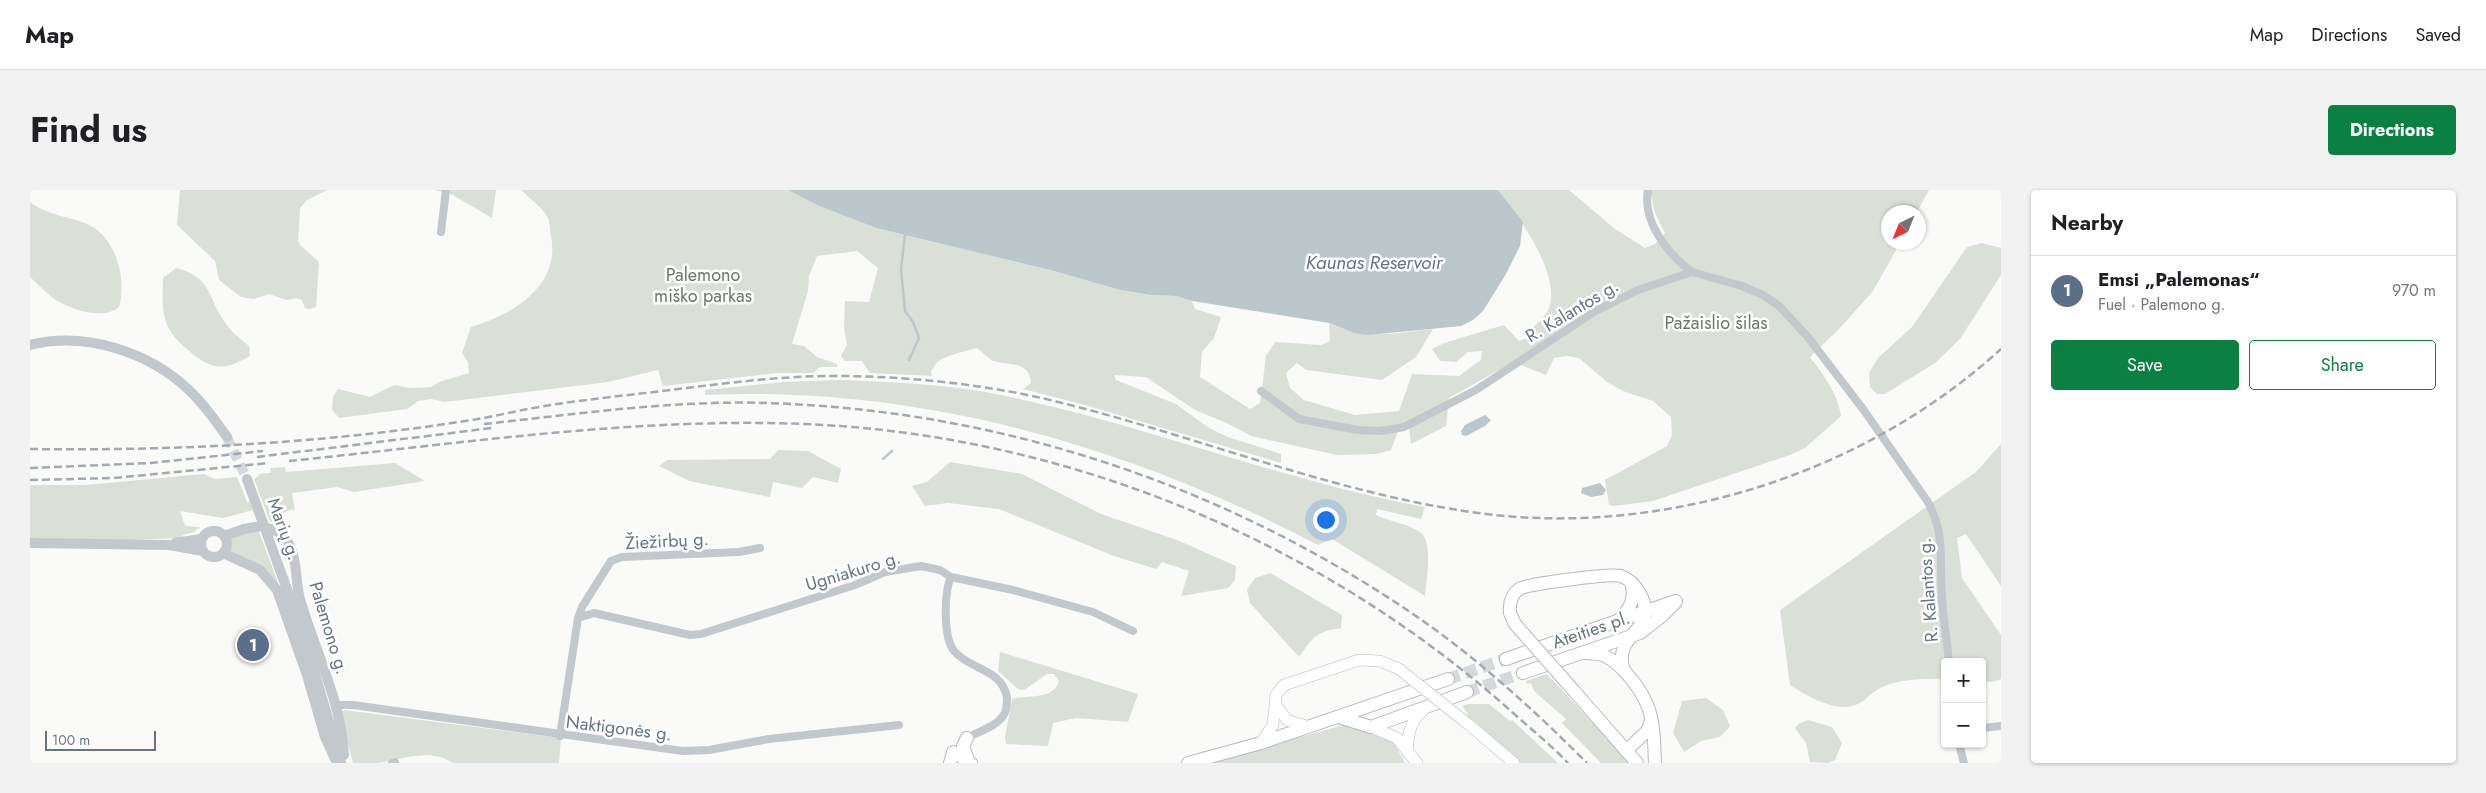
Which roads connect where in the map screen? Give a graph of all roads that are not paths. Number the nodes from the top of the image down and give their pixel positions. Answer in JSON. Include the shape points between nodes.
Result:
{"nodes":[{"id":1,"x":446,"y":190,"type":"edge"},
{"id":2,"x":1648,"y":190,"type":"edge"},
{"id":3,"x":441,"y":232,"type":"dead end"},
{"id":4,"x":1692,"y":272,"type":"junction"},
{"id":5,"x":30,"y":345,"type":"edge"},
{"id":6,"x":1261,"y":391,"type":"dead end"},
{"id":7,"x":227,"y":438,"type":"tunnel mouth"},
{"id":8,"x":247,"y":479,"type":"tunnel mouth"},
{"id":9,"x":224,"y":536,"type":"junction"},
{"id":10,"x":202,"y":539,"type":"junction"},
{"id":11,"x":30,"y":543,"type":"edge"},
{"id":12,"x":171,"y":545,"type":"junction"},
{"id":13,"x":760,"y":548,"type":"dead end"},
{"id":14,"x":203,"y":551,"type":"junction"},
{"id":15,"x":223,"y":553,"type":"junction"},
{"id":16,"x":951,"y":576,"type":"junction"},
{"id":17,"x":1631,"y":582,"type":"junction"},
{"id":18,"x":1641,"y":595,"type":"junction"},
{"id":19,"x":1676,"y":601,"type":"junction"},
{"id":20,"x":1645,"y":612,"type":"junction"},
{"id":21,"x":578,"y":618,"type":"junction"},
{"id":22,"x":1618,"y":621,"type":"junction"},
{"id":23,"x":1134,"y":631,"type":"dead end"},
{"id":24,"x":1628,"y":638,"type":"junction"},
{"id":25,"x":1582,"y":653,"type":"junction"},
{"id":26,"x":1949,"y":658,"type":"edge"},
{"id":27,"x":1506,"y":659,"type":"tunnel mouth"},
{"id":28,"x":1624,"y":671,"type":"junction"},
{"id":29,"x":1522,"y":673,"type":"tunnel mouth"},
{"id":30,"x":1448,"y":679,"type":"tunnel mouth"},
{"id":31,"x":1467,"y":692,"type":"tunnel mouth"},
{"id":32,"x":1274,"y":702,"type":"junction"},
{"id":33,"x":335,"y":705,"type":"junction"},
{"id":34,"x":1428,"y":706,"type":"junction"},
{"id":35,"x":1339,"y":717,"type":"junction"},
{"id":36,"x":1651,"y":717,"type":"junction"},
{"id":37,"x":899,"y":725,"type":"dead end"},
{"id":38,"x":2001,"y":726,"type":"edge"},
{"id":39,"x":1309,"y":727,"type":"junction"},
{"id":40,"x":1371,"y":727,"type":"junction"},
{"id":41,"x":1986,"y":728,"type":"edge"},
{"id":42,"x":560,"y":736,"type":"junction"},
{"id":43,"x":967,"y":738,"type":"junction"},
{"id":44,"x":1260,"y":743,"type":"junction"},
{"id":45,"x":1961,"y":748,"type":"edge"},
{"id":46,"x":1626,"y":752,"type":"junction"},
{"id":47,"x":1408,"y":753,"type":"junction"},
{"id":48,"x":952,"y":758,"type":"edge"},
{"id":49,"x":969,"y":762,"type":"edge"},
{"id":50,"x":337,"y":763,"type":"edge"},
{"id":51,"x":342,"y":763,"type":"edge"},
{"id":52,"x":1188,"y":763,"type":"edge"},
{"id":53,"x":1417,"y":763,"type":"edge"},
{"id":54,"x":1514,"y":763,"type":"edge"},
{"id":55,"x":1637,"y":763,"type":"edge"},
{"id":56,"x":1655,"y":763,"type":"edge"},
{"id":57,"x":1964,"y":763,"type":"edge"}],
"edges":[{"from":1,"to":3,"type":"street"},
{"from":2,"to":4,"type":"street","via":[[1647,210],[1657,233],[1682,265]]},
{"from":4,"to":6,"type":"street","name":"R. Kalantos g.","via":[[1638,290],[1594,312],[1476,390],[1404,427],[1358,430],[1299,419]]},
{"from":4,"to":26,"type":"street","name":"R. Kalantos g.","via":[[1749,289],[1779,306],[1807,336],[1863,409],[1928,502],[1941,536],[1942,595]]},
{"from":5,"to":7,"type":"street","via":[[100,344],[148,361],[189,390]]},
{"from":8,"to":51,"type":"street","name":"Marių g.","via":[[304,636]]},
{"from":9,"to":10,"type":"street","name":"Palemono g.","via":[[212,531]]},
{"from":9,"to":15,"type":"street","via":[[227,544]]},
{"from":9,"to":33,"type":"street","name":"Palemono g.","bridge":true,"via":[[261,526],[285,537],[294,555],[300,598]]},
{"from":10,"to":12,"type":"street","name":"Palemono g."},
{"from":10,"to":14,"type":"street"},
{"from":11,"to":12,"type":"street","name":"Palemono g."},
{"from":12,"to":14,"type":"street","name":"Palemono g."},
{"from":13,"to":21,"type":"street","name":"Žiežirbų g.","via":[[739,552],[615,558]]},
{"from":14,"to":15,"type":"street","name":"Palemono g.","via":[[210,556]]},
{"from":15,"to":50,"type":"street","name":"Palemono g.","via":[[260,570],[277,590],[325,737]]},
{"from":16,"to":21,"type":"street","name":"Ugniakuro g.","via":[[921,566],[885,572],[855,585],[701,634],[690,635],[594,612]]},
{"from":16,"to":23,"type":"street","name":"Ugniakuro g.","via":[[1093,612]]},
{"from":16,"to":43,"type":"street","via":[[945,598],[950,643],[960,656],[1000,682],[1007,701],[1002,718]]},
{"from":17,"to":18,"type":"main road"},
{"from":17,"to":22,"type":"main road","via":[[1632,602]]},
{"from":17,"to":46,"type":"main road","bridge":true,"via":[[1622,576],[1612,575],[1530,585],[1514,594],[1509,606],[1515,624]]},
{"from":18,"to":19,"type":"main road","via":[[1650,601]]},
{"from":18,"to":20,"type":"main road"},
{"from":19,"to":20,"type":"main road","name":"Ateities pl."},
{"from":19,"to":24,"type":"main road","name":"Ateities pl.","via":[[1653,623]]},
{"from":20,"to":22,"type":"main road","name":"Ateities pl."},
{"from":20,"to":24,"type":"main road","via":[[1641,626]]},
{"from":21,"to":42,"type":"street","name":"Žiežirbų g."},
{"from":22,"to":27,"type":"main road","name":"Ateities pl."},
{"from":24,"to":25,"type":"main road","name":"Ateities pl."},
{"from":24,"to":28,"type":"main road","via":[[1620,655]]},
{"from":25,"to":28,"type":"main road","via":[[1605,656]]},
{"from":25,"to":29,"type":"main road","name":"Ateities pl."},
{"from":28,"to":36,"type":"main road","via":[[1646,702]]},
{"from":30,"to":35,"type":"main road"},
{"from":31,"to":34,"type":"main road"},
{"from":32,"to":39,"type":"main road","via":[[1286,720]]},
{"from":32,"to":44,"type":"main road","via":[[1273,725]]},
{"from":32,"to":54,"type":"main road","bridge":true,"via":[[1278,691],[1288,683],[1359,660],[1380,661],[1399,670]]},
{"from":33,"to":42,"type":"street","name":"Naktigonės g."},
{"from":33,"to":51,"type":"street","name":"Palemono g.","via":[[343,732]]},
{"from":34,"to":40,"type":"main road"},
{"from":34,"to":47,"type":"main road","via":[[1410,726]]},
{"from":35,"to":39,"type":"main road"},
{"from":35,"to":40,"type":"main road"},
{"from":36,"to":46,"type":"main road","via":[[1648,730]]},
{"from":36,"to":56,"type":"main road"},
{"from":37,"to":42,"type":"street","name":"Naktigonės g.","via":[[769,738],[709,750],[683,751]]},
{"from":38,"to":41,"type":"street"},
{"from":39,"to":44,"type":"main road"},
{"from":40,"to":47,"type":"main road","via":[[1392,734]]},
{"from":43,"to":48,"type":"street"},
{"from":43,"to":49,"type":"main road","via":[[964,746]]},
{"from":44,"to":52,"type":"main road"},
{"from":45,"to":57,"type":"street"},
{"from":46,"to":55,"type":"main road"},
{"from":47,"to":53,"type":"main road"},
{"from":48,"to":49,"type":"main road"}]}
